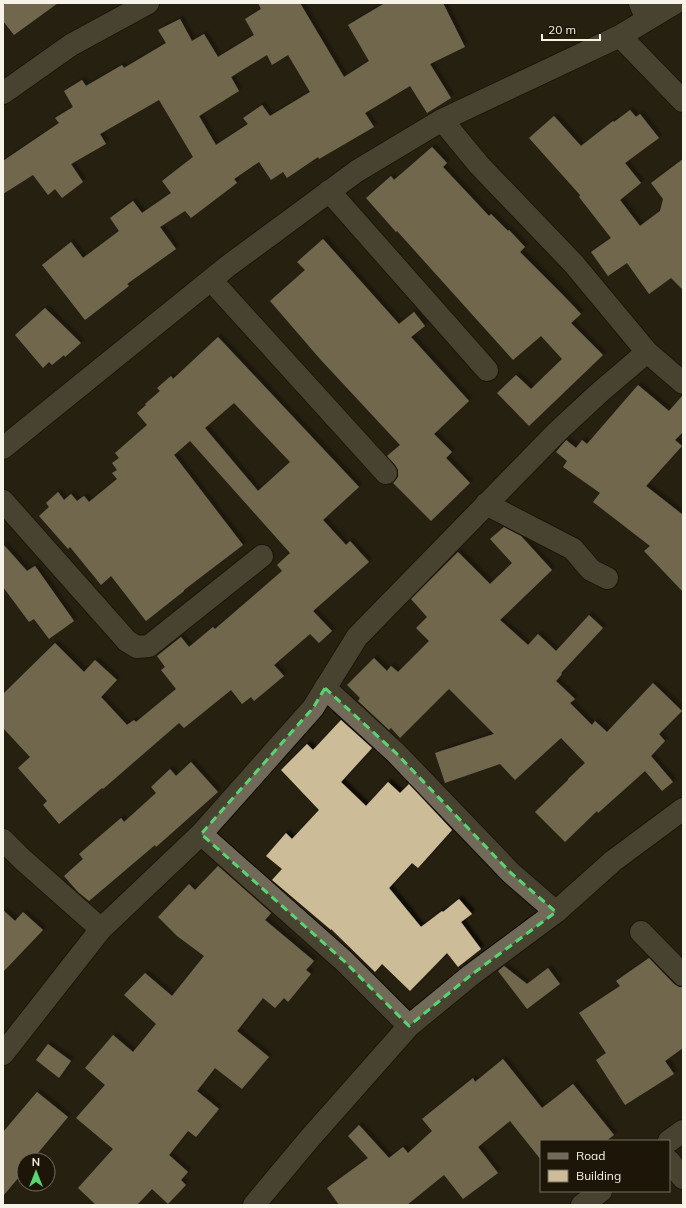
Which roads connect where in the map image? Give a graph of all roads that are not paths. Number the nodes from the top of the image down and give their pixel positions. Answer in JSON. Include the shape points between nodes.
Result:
{"nodes":[{"id":1,"x":148,"y":3,"type":"edge"},
{"id":2,"x":675,"y":3,"type":"edge"},
{"id":3,"x":644,"y":11,"type":"edge"},
{"id":4,"x":620,"y":36,"type":"junction"},
{"id":5,"x":3,"y":93,"type":"edge"},
{"id":6,"x":683,"y":101,"type":"edge"},
{"id":7,"x":442,"y":120,"type":"junction"},
{"id":8,"x":329,"y":191,"type":"junction"},
{"id":9,"x":211,"y":280,"type":"junction"},
{"id":10,"x":647,"y":352,"type":"junction"},
{"id":11,"x":487,"y":370,"type":"dead end"},
{"id":12,"x":683,"y":383,"type":"edge"},
{"id":13,"x":3,"y":448,"type":"edge"},
{"id":14,"x":386,"y":473,"type":"dead end"},
{"id":15,"x":3,"y":501,"type":"edge"},
{"id":16,"x":486,"y":504,"type":"junction"},
{"id":17,"x":262,"y":556,"type":"dead end"},
{"id":18,"x":607,"y":578,"type":"dead end"},
{"id":19,"x":325,"y":688,"type":"junction"},
{"id":20,"x":683,"y":809,"type":"edge"},
{"id":21,"x":201,"y":834,"type":"junction"},
{"id":22,"x":3,"y":840,"type":"edge"},
{"id":23,"x":556,"y":912,"type":"junction"},
{"id":24,"x":101,"y":929,"type":"junction"},
{"id":25,"x":641,"y":932,"type":"dead end"},
{"id":26,"x":683,"y":975,"type":"edge"},
{"id":27,"x":408,"y":1026,"type":"junction"},
{"id":28,"x":3,"y":1054,"type":"edge"},
{"id":29,"x":683,"y":1131,"type":"edge"},
{"id":30,"x":670,"y":1140,"type":"edge"},
{"id":31,"x":670,"y":1162,"type":"edge"},
{"id":32,"x":683,"y":1178,"type":"edge"},
{"id":33,"x":600,"y":1192,"type":"edge"},
{"id":34,"x":254,"y":1205,"type":"edge"},
{"id":35,"x":582,"y":1205,"type":"edge"}],
"edges":[{"from":1,"to":5,"type":"street","via":[[71,45]]},
{"from":2,"to":3,"type":"street"},
{"from":3,"to":4,"type":"street"},
{"from":4,"to":6,"type":"street"},
{"from":4,"to":7,"type":"street"},
{"from":7,"to":8,"type":"street","via":[[357,171]]},
{"from":7,"to":10,"type":"street","via":[[479,165],[573,263]]},
{"from":8,"to":9,"type":"street"},
{"from":8,"to":11,"type":"street"},
{"from":9,"to":13,"type":"street"},
{"from":9,"to":14,"type":"street"},
{"from":10,"to":12,"type":"street"},
{"from":10,"to":16,"type":"street","via":[[578,413]]},
{"from":15,"to":17,"type":"street","via":[[127,641],[137,647],[149,646]]},
{"from":16,"to":18,"type":"street","via":[[573,549],[591,570]]},
{"from":16,"to":19,"type":"street","via":[[357,637]]},
{"from":19,"to":21,"type":"street","via":[[312,708]]},
{"from":19,"to":23,"type":"street","via":[[396,754],[511,874]]},
{"from":20,"to":23,"type":"street","via":[[613,861]]},
{"from":21,"to":24,"type":"street"},
{"from":21,"to":27,"type":"street","via":[[344,961]]},
{"from":22,"to":24,"type":"street"},
{"from":23,"to":27,"type":"street"},
{"from":24,"to":28,"type":"street"},
{"from":25,"to":26,"type":"street"},
{"from":27,"to":34,"type":"street"},
{"from":29,"to":30,"type":"street"},
{"from":31,"to":32,"type":"street"},
{"from":33,"to":35,"type":"street"}]}
